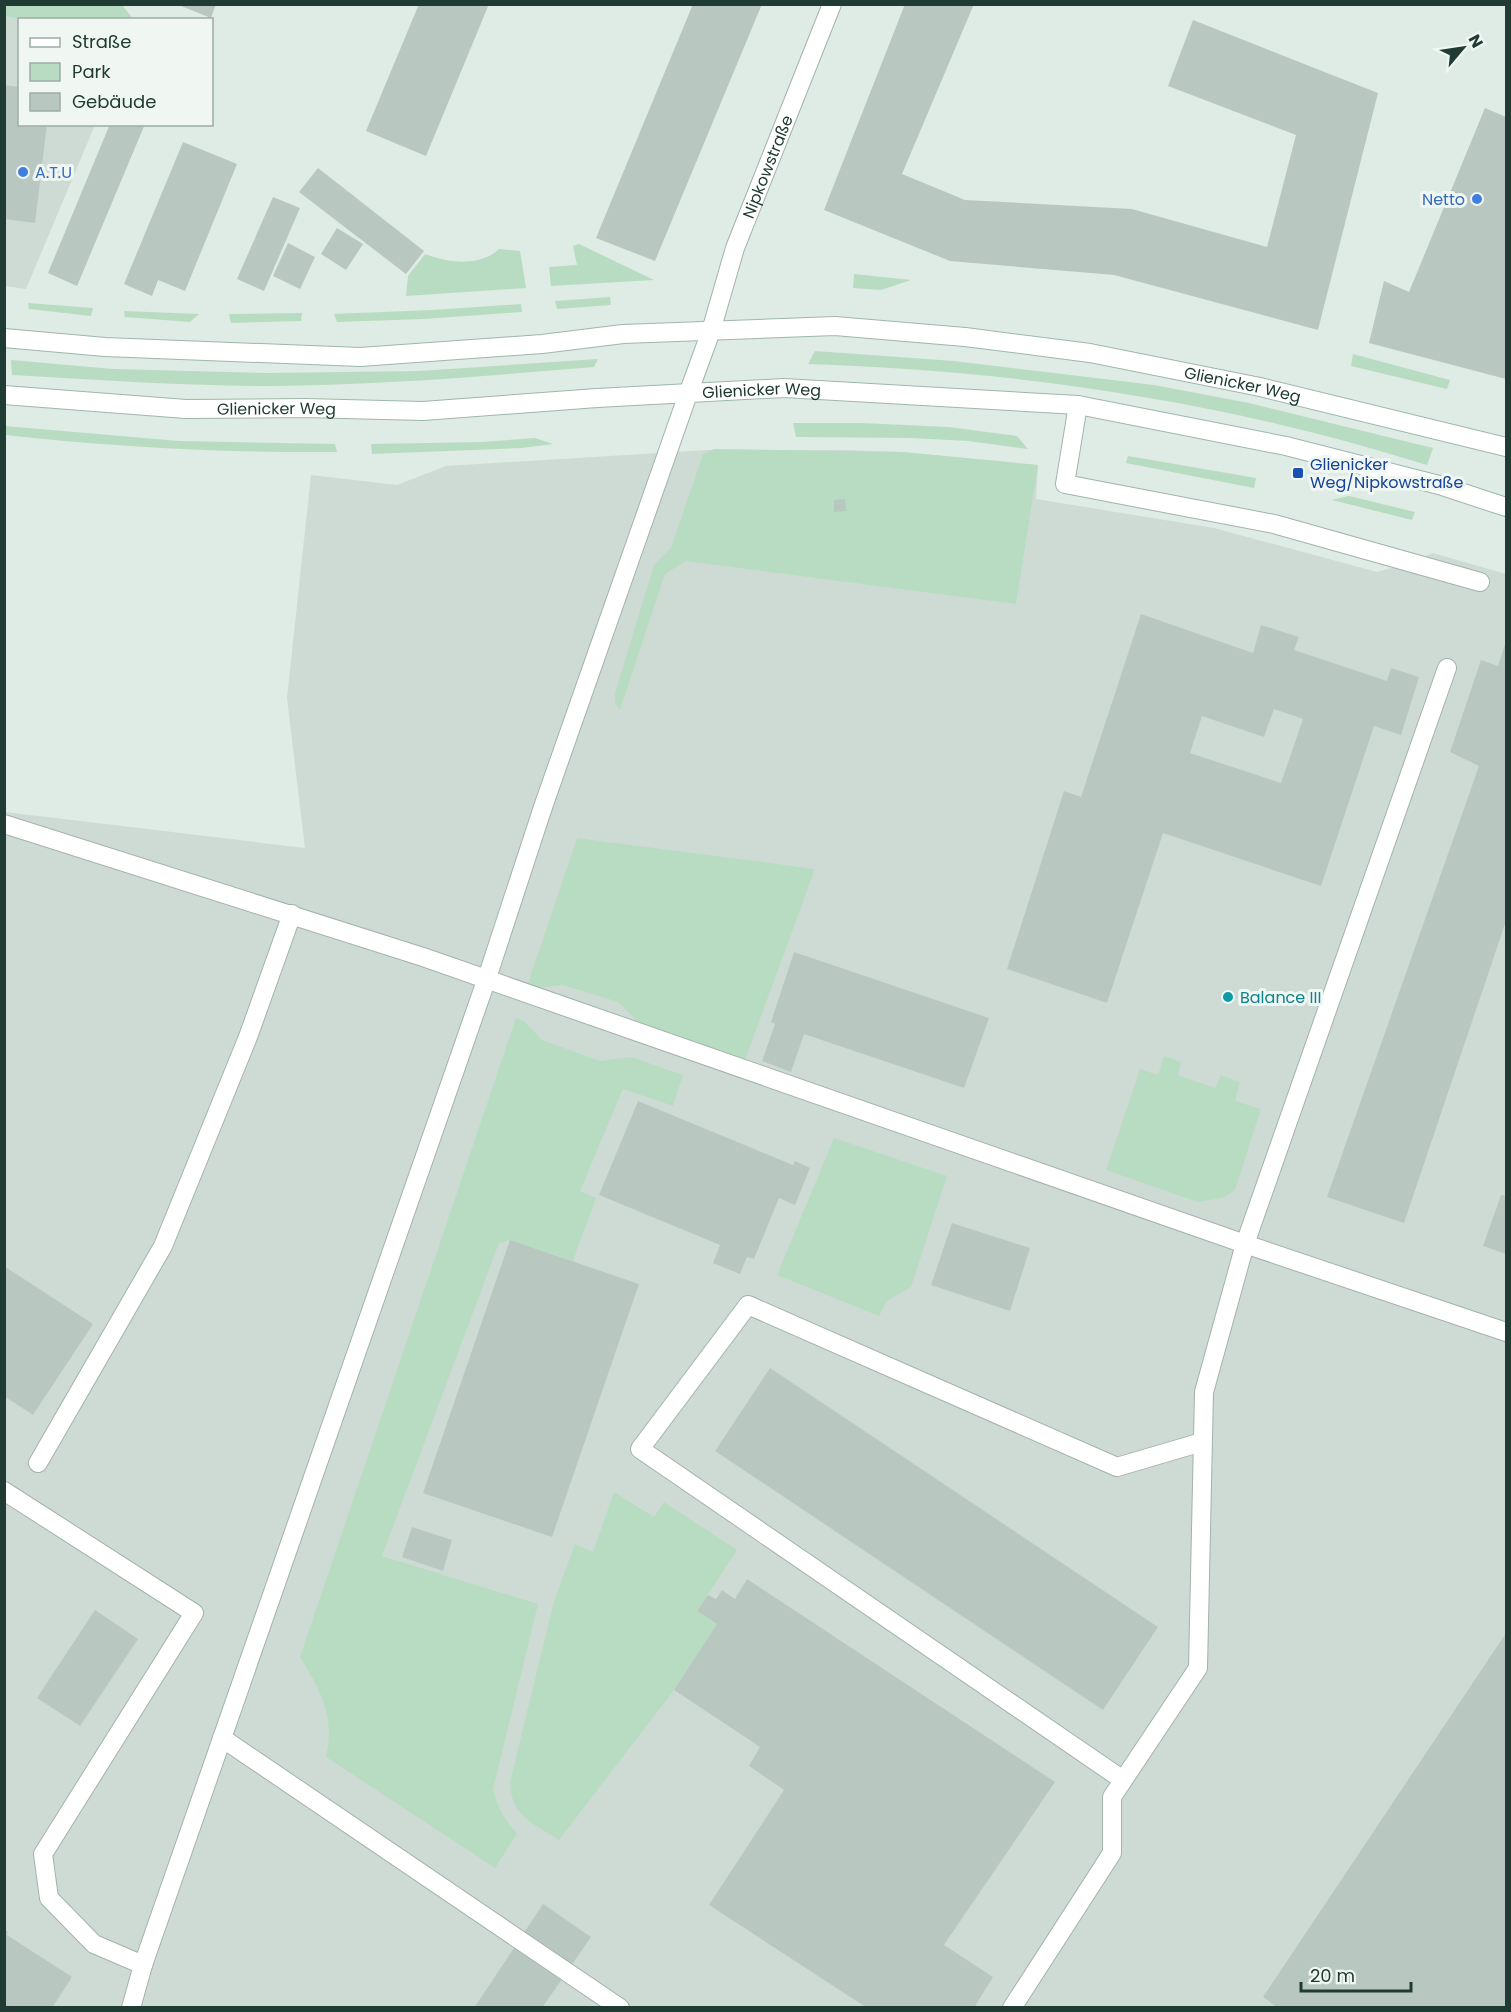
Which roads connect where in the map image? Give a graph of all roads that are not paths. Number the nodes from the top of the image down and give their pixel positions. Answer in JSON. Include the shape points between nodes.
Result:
{"nodes":[{"id":1,"x":832,"y":4,"type":"edge"},
{"id":2,"x":711,"y":331,"type":"junction"},
{"id":3,"x":4,"y":338,"type":"edge"},
{"id":4,"x":688,"y":394,"type":"junction"},
{"id":5,"x":4,"y":395,"type":"edge"},
{"id":6,"x":1078,"y":405,"type":"junction"},
{"id":7,"x":1506,"y":447,"type":"edge"},
{"id":8,"x":1506,"y":507,"type":"edge"},
{"id":9,"x":1480,"y":582,"type":"dead end"},
{"id":10,"x":1447,"y":668,"type":"dead end"},
{"id":11,"x":4,"y":824,"type":"edge"},
{"id":12,"x":292,"y":914,"type":"junction"},
{"id":13,"x":487,"y":978,"type":"junction"},
{"id":14,"x":1245,"y":1244,"type":"junction"},
{"id":15,"x":1506,"y":1332,"type":"edge"},
{"id":16,"x":1202,"y":1442,"type":"junction"},
{"id":17,"x":38,"y":1463,"type":"dead end"},
{"id":18,"x":4,"y":1491,"type":"edge"},
{"id":19,"x":222,"y":1738,"type":"junction"},
{"id":20,"x":1124,"y":1780,"type":"junction"},
{"id":21,"x":143,"y":1965,"type":"junction"},
{"id":22,"x":131,"y":2007,"type":"edge"},
{"id":23,"x":620,"y":2007,"type":"edge"},
{"id":24,"x":1012,"y":2007,"type":"edge"}],
"edges":[{"from":1,"to":2,"type":"main road","name":"Nipkowstraße","via":[[735,248]]},
{"from":2,"to":3,"type":"main road","name":"Glienicker Weg","via":[[623,334],[360,357],[105,347]]},
{"from":2,"to":4,"type":"main road","name":"Nipkowstraße"},
{"from":2,"to":7,"type":"main road","name":"Glienicker Weg","via":[[835,326],[1090,353],[1260,387]]},
{"from":4,"to":5,"type":"main road","name":"Glienicker Weg","via":[[423,411],[186,409]]},
{"from":4,"to":6,"type":"main road","name":"Glienicker Weg","via":[[784,388]]},
{"from":4,"to":13,"type":"main road","name":"Nipkowstraße"},
{"from":6,"to":8,"type":"main road","name":"Glienicker Weg","via":[[1286,446],[1439,485]]},
{"from":6,"to":9,"type":"main road","via":[[1065,484],[1274,524]]},
{"from":10,"to":14,"type":"main road"},
{"from":11,"to":12,"type":"main road"},
{"from":12,"to":13,"type":"main road"},
{"from":12,"to":17,"type":"main road","via":[[248,1037],[163,1246]]},
{"from":13,"to":14,"type":"main road"},
{"from":13,"to":19,"type":"main road","name":"Nipkowstraße"},
{"from":14,"to":15,"type":"main road"},
{"from":14,"to":16,"type":"main road","via":[[1204,1392]]},
{"from":16,"to":20,"type":"main road","via":[[1198,1668]]},
{"from":16,"to":20,"type":"main road","via":[[1117,1467],[748,1305],[640,1449]]},
{"from":18,"to":21,"type":"main road","via":[[194,1613],[43,1854],[49,1898],[94,1944]]},
{"from":19,"to":21,"type":"main road","name":"Nipkowstraße"},
{"from":19,"to":23,"type":"main road"},
{"from":20,"to":24,"type":"main road","via":[[1112,1797],[1112,1853]]},
{"from":21,"to":22,"type":"main road","name":"Nipkowstraße"}]}
